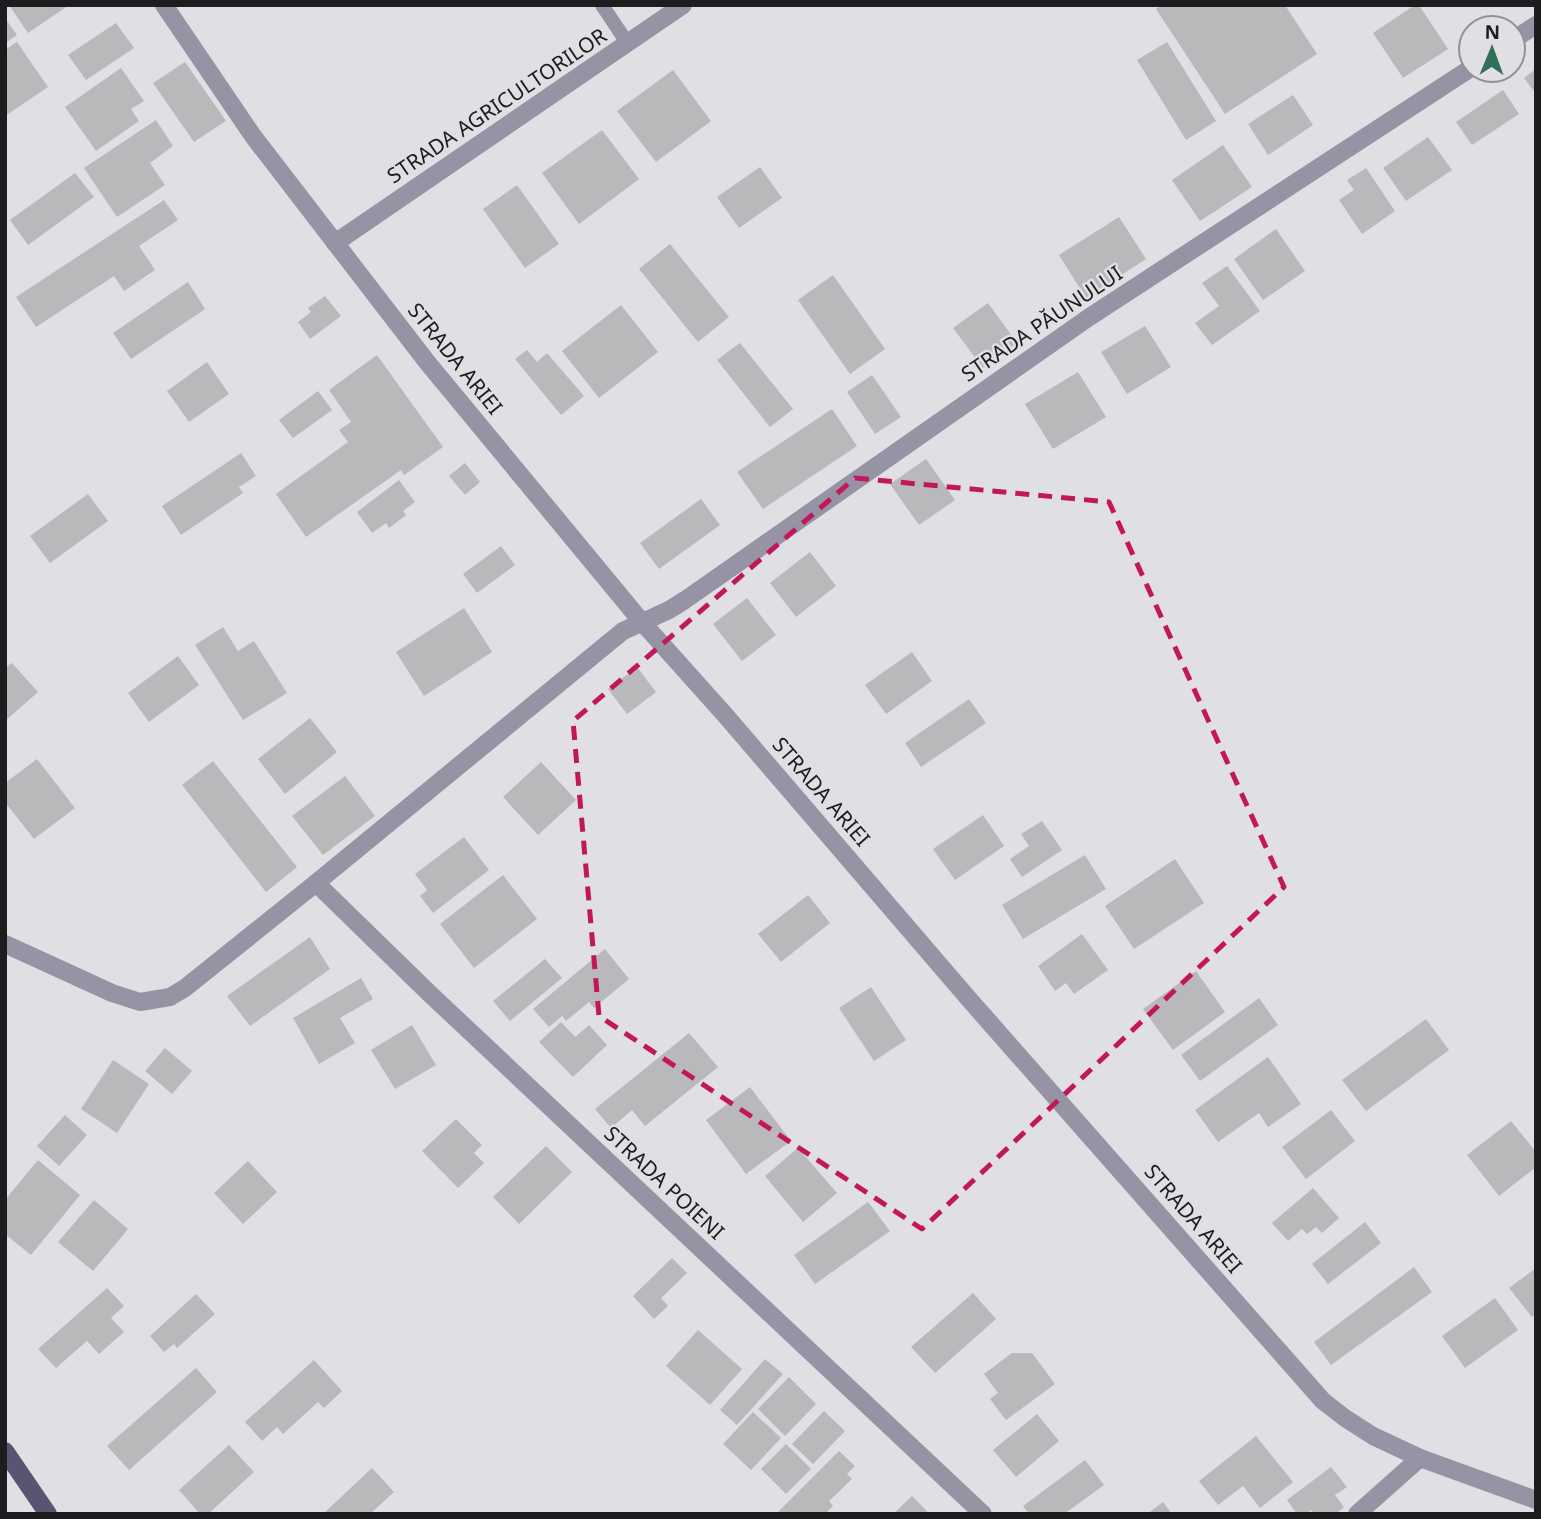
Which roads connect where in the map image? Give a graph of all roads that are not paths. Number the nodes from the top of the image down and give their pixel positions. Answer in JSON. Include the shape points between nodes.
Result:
{"nodes":[{"id":1,"x":164,"y":5,"type":"edge"},
{"id":2,"x":602,"y":5,"type":"edge"},
{"id":3,"x":683,"y":5,"type":"edge"},
{"id":4,"x":628,"y":44,"type":"junction"},
{"id":5,"x":1457,"y":77,"type":"edge"},
{"id":6,"x":335,"y":243,"type":"junction"},
{"id":7,"x":641,"y":621,"type":"junction"},
{"id":8,"x":316,"y":883,"type":"junction"},
{"id":9,"x":5,"y":944,"type":"edge"},
{"id":10,"x":5,"y":1451,"type":"edge"},
{"id":11,"x":1420,"y":1458,"type":"junction"},
{"id":12,"x":1536,"y":1500,"type":"edge"},
{"id":13,"x":48,"y":1514,"type":"edge"},
{"id":14,"x":984,"y":1514,"type":"edge"},
{"id":15,"x":1357,"y":1514,"type":"edge"}],
"edges":[{"from":1,"to":6,"type":"street","name":"STRADA ARIEI","via":[[253,136]]},
{"from":2,"to":4,"type":"lane"},
{"from":3,"to":4,"type":"street","name":"STRADA AGRICULTORILOR"},
{"from":4,"to":6,"type":"street","name":"STRADA AGRICULTORILOR"},
{"from":5,"to":7,"type":"street","name":"STRADA PĂUNULUI","via":[[1088,318],[685,600]]},
{"from":6,"to":7,"type":"street","name":"STRADA ARIEI"},
{"from":7,"to":8,"type":"street","via":[[610,641]]},
{"from":7,"to":11,"type":"street","name":"STRADA ARIEI","via":[[1323,1401],[1373,1436]]},
{"from":8,"to":9,"type":"street","via":[[186,988],[153,1001],[112,993]]},
{"from":8,"to":14,"type":"street","name":"STRADA POIENI"},
{"from":10,"to":13,"type":"main road"},
{"from":11,"to":12,"type":"street","name":"STRADA ARIEI"},
{"from":11,"to":15,"type":"street"}]}
